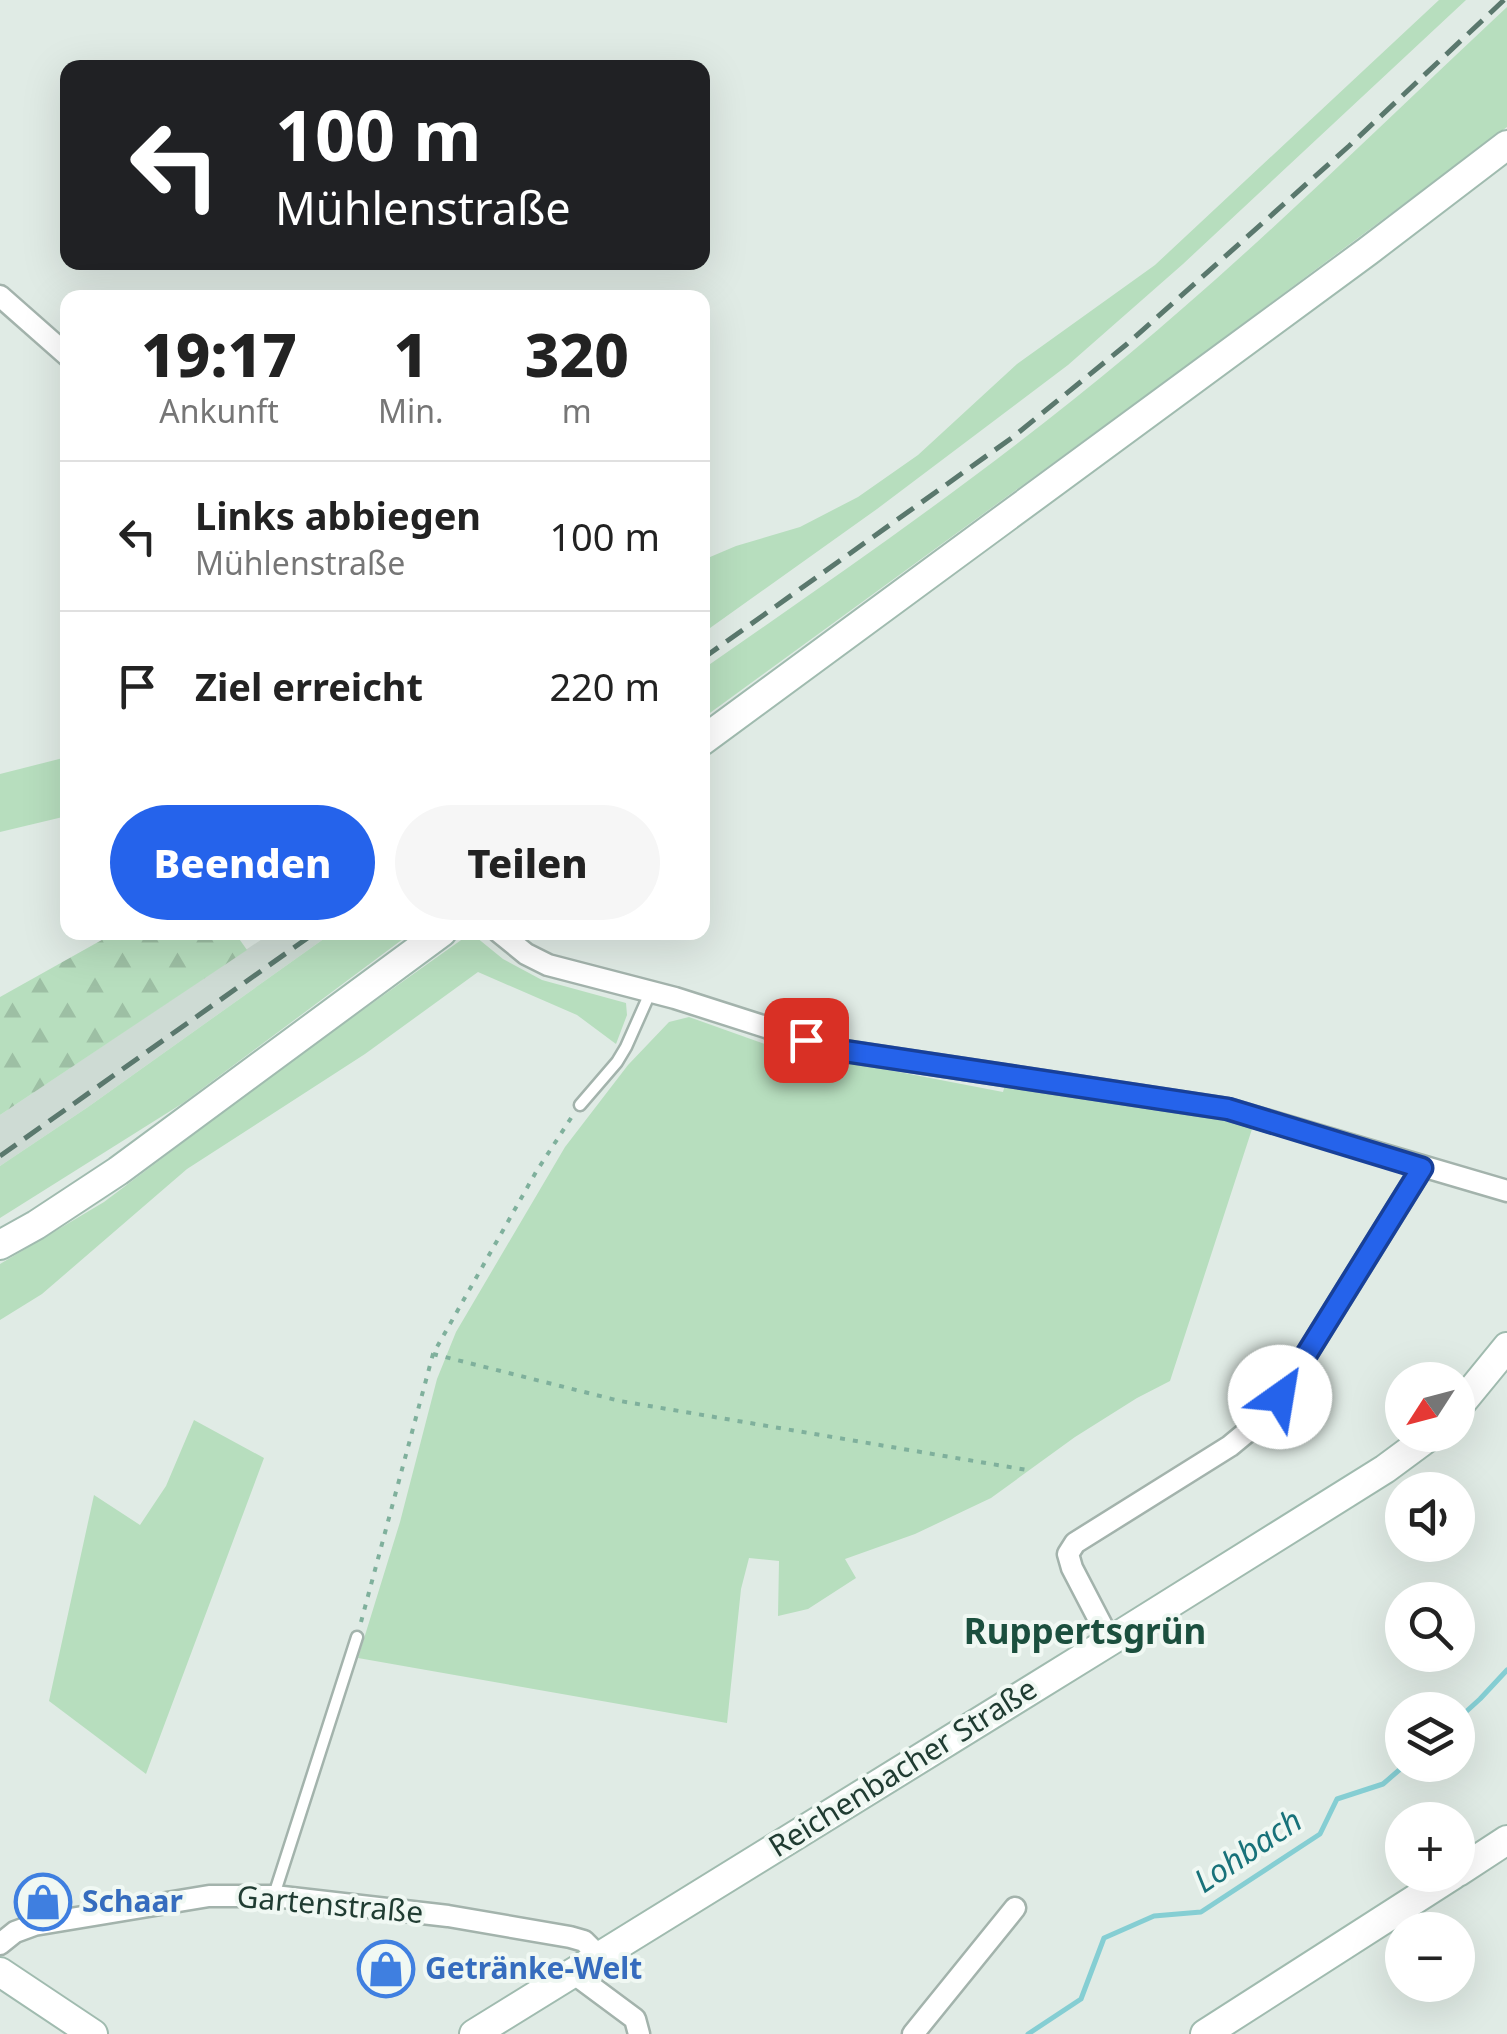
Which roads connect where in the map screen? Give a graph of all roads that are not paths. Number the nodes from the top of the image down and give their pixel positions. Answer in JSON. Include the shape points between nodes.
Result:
{"nodes":[{"id":1,"x":1507,"y":145,"type":"edge"},
{"id":2,"x":0,"y":296,"type":"edge"},
{"id":3,"x":60,"y":349,"type":"edge"},
{"id":4,"x":710,"y":735,"type":"edge"},
{"id":5,"x":431,"y":940,"type":"edge"},
{"id":6,"x":509,"y":940,"type":"edge"},
{"id":7,"x":650,"y":992,"type":"junction"},
{"id":8,"x":580,"y":1105,"type":"road end"},
{"id":9,"x":1422,"y":1168,"type":"junction"},
{"id":10,"x":1507,"y":1191,"type":"edge"},
{"id":11,"x":0,"y":1245,"type":"edge"},
{"id":12,"x":1507,"y":1347,"type":"edge"},
{"id":13,"x":1475,"y":1386,"type":"edge"},
{"id":14,"x":1408,"y":1452,"type":"edge"},
{"id":15,"x":357,"y":1636,"type":"road end"},
{"id":16,"x":1110,"y":1641,"type":"junction"},
{"id":17,"x":1507,"y":1840,"type":"edge"},
{"id":18,"x":1475,"y":1861,"type":"edge"},
{"id":19,"x":1427,"y":1892,"type":"edge"},
{"id":20,"x":274,"y":1896,"type":"junction"},
{"id":21,"x":1015,"y":1908,"type":"dead end"},
{"id":22,"x":0,"y":1944,"type":"edge"},
{"id":23,"x":599,"y":1956,"type":"junction"},
{"id":24,"x":0,"y":1972,"type":"edge"},
{"id":25,"x":573,"y":1973,"type":"junction"},
{"id":26,"x":92,"y":2034,"type":"edge"},
{"id":27,"x":474,"y":2034,"type":"edge"},
{"id":28,"x":640,"y":2034,"type":"edge"},
{"id":29,"x":914,"y":2034,"type":"edge"},
{"id":30,"x":1205,"y":2034,"type":"edge"}],
"edges":[{"from":1,"to":4,"type":"street"},
{"from":2,"to":3,"type":"street"},
{"from":5,"to":11,"type":"street","via":[[118,1171]]},
{"from":6,"to":7,"type":"street","via":[[548,965]]},
{"from":7,"to":8,"type":"lane","via":[[626,1048]]},
{"from":7,"to":9,"type":"street","via":[[838,1050],[1228,1109]]},
{"from":9,"to":10,"type":"street"},
{"from":9,"to":16,"type":"street","via":[[1259,1422],[1075,1543],[1068,1554],[1072,1568]]},
{"from":12,"to":13,"type":"street"},
{"from":14,"to":16,"type":"street","name":"Reichenbacher Straße"},
{"from":15,"to":20,"type":"lane"},
{"from":16,"to":23,"type":"street","name":"Reichenbacher Straße"},
{"from":17,"to":18,"type":"street"},
{"from":19,"to":30,"type":"street"},
{"from":20,"to":22,"type":"street","name":"Gartenstraße","via":[[210,1896],[34,1925]]},
{"from":20,"to":23,"type":"street","name":"Gartenstraße","via":[[570,1937]]},
{"from":21,"to":29,"type":"street"},
{"from":23,"to":25,"type":"street","name":"Reichenbacher Straße"},
{"from":24,"to":26,"type":"street"},
{"from":25,"to":27,"type":"street","name":"Reichenbacher Straße"},
{"from":25,"to":28,"type":"street","via":[[635,2019]]}]}
